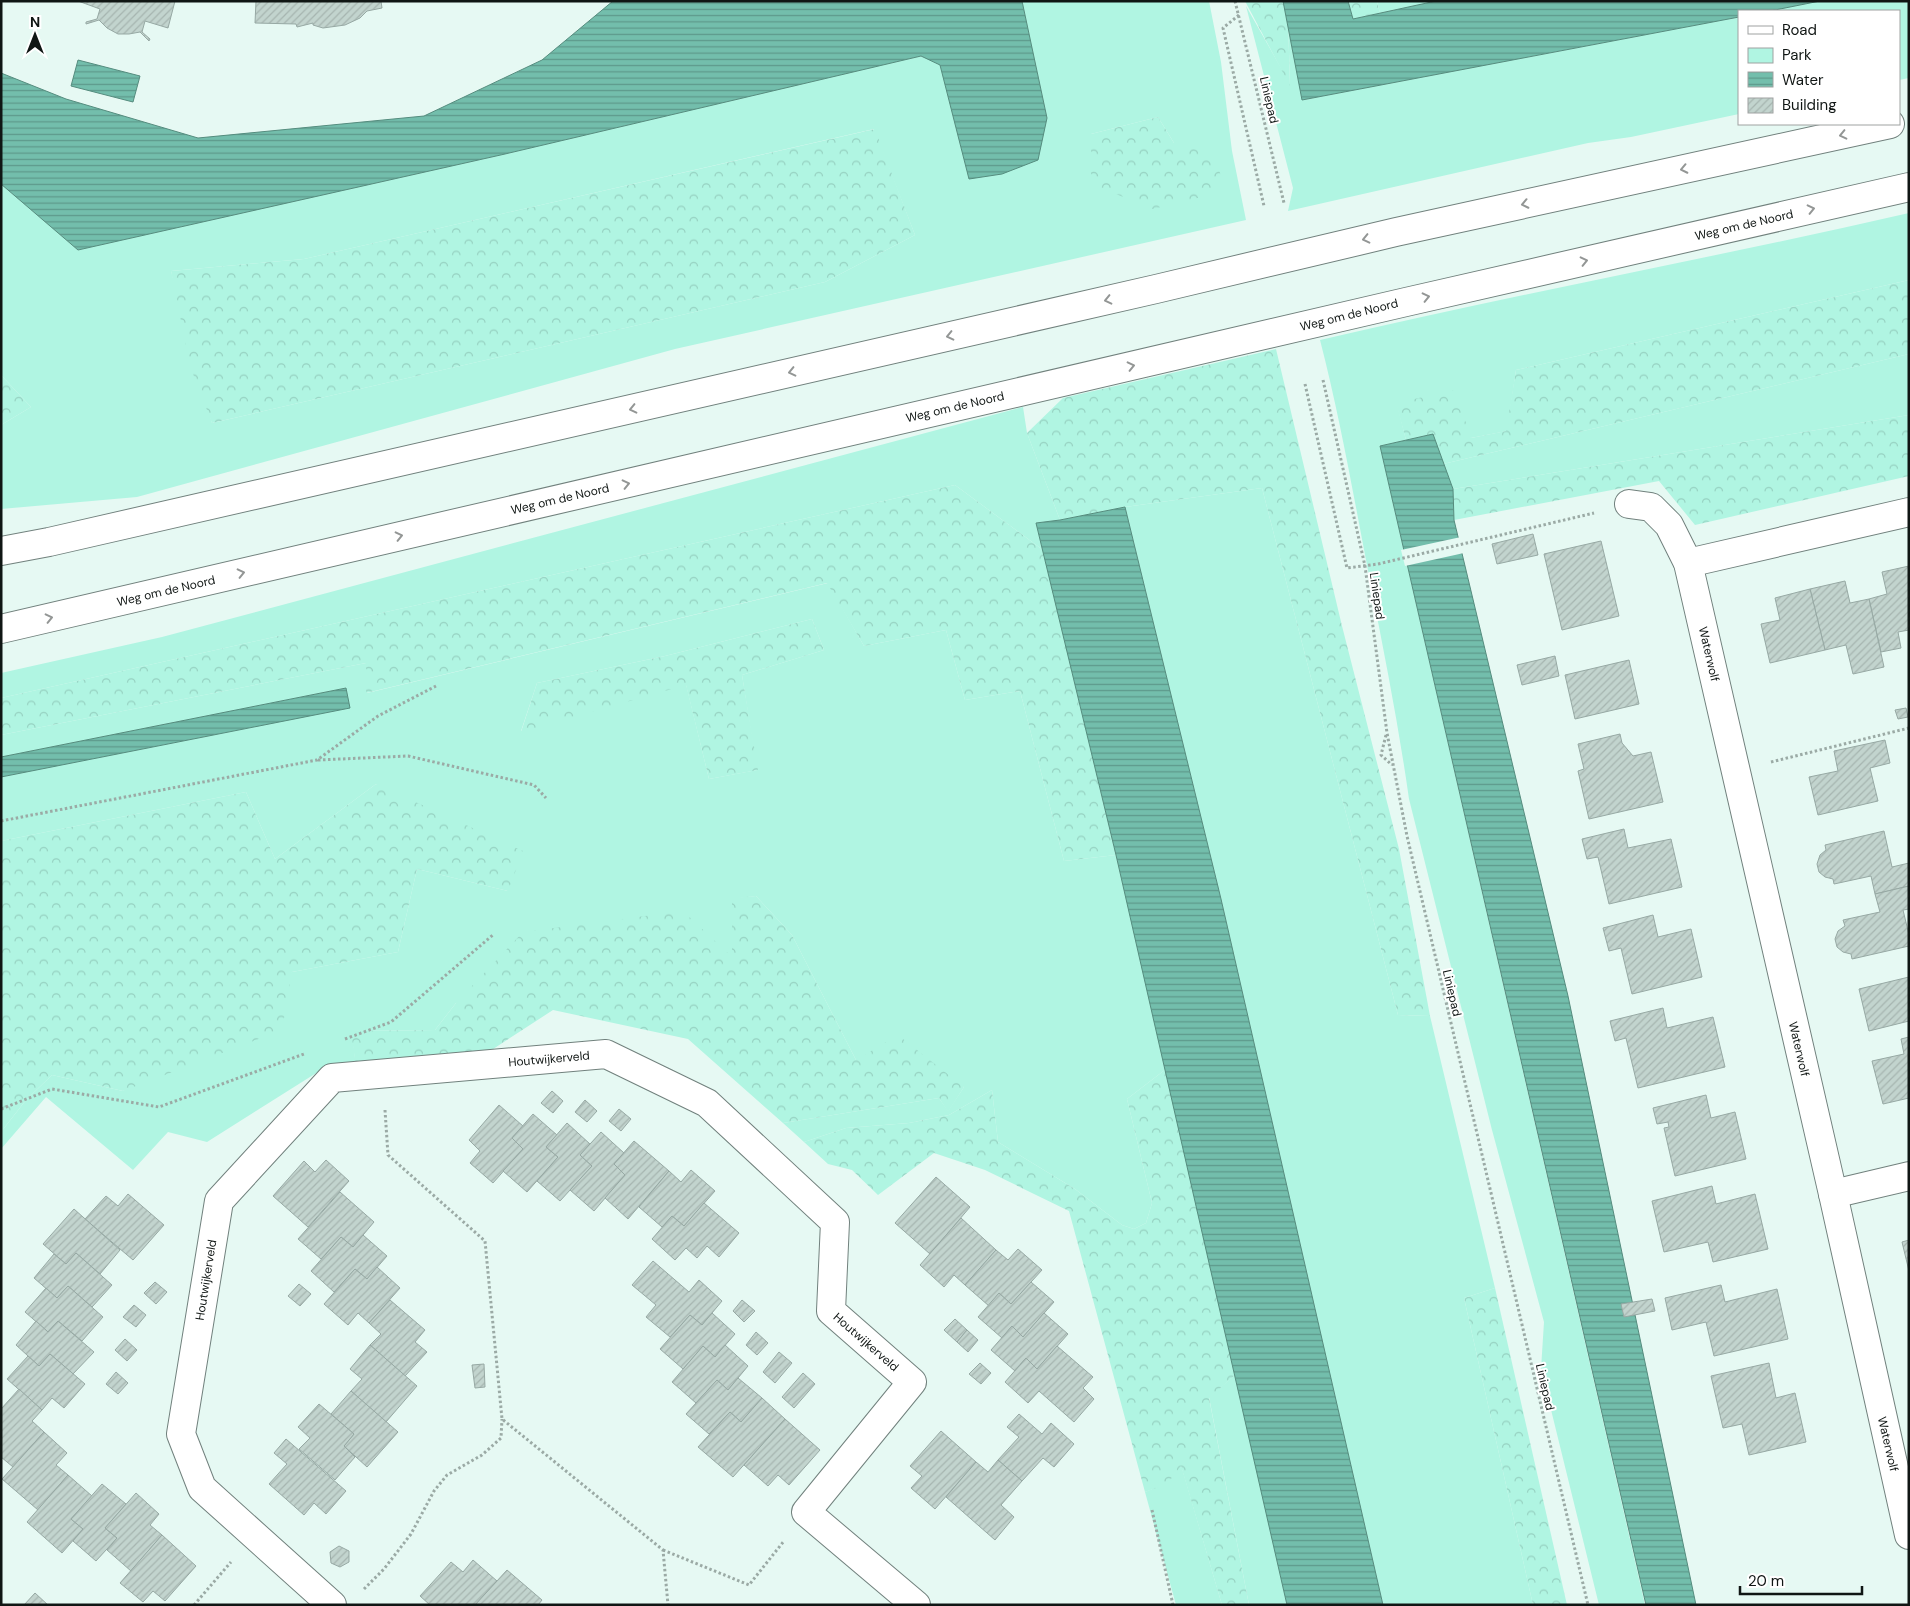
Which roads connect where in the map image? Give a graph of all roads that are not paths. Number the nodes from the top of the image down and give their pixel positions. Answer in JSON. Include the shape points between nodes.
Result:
{"nodes":[{"id":1,"x":1885,"y":125,"type":"edge"},
{"id":2,"x":1909,"y":187,"type":"edge"},
{"id":3,"x":1629,"y":504,"type":"road end"},
{"id":4,"x":1909,"y":512,"type":"edge"},
{"id":5,"x":1,"y":551,"type":"edge"},
{"id":6,"x":1688,"y":563,"type":"junction"},
{"id":7,"x":1,"y":629,"type":"edge"},
{"id":8,"x":1909,"y":1176,"type":"edge"},
{"id":9,"x":1833,"y":1194,"type":"junction"},
{"id":10,"x":1909,"y":1535,"type":"edge"},
{"id":11,"x":332,"y":1605,"type":"edge"},
{"id":12,"x":916,"y":1605,"type":"edge"}],
"edges":[{"from":1,"to":5,"type":"main road","one_way":true,"via":[[1396,232]]},
{"from":7,"to":2,"type":"main road","name":"Weg om de Noord","one_way":true},
{"from":3,"to":6,"type":"main road","name":"Waterwolf","via":[[1651,507],[1669,525]]},
{"from":4,"to":6,"type":"main road"},
{"from":6,"to":9,"type":"main road","name":"Waterwolf"},
{"from":8,"to":9,"type":"main road"},
{"from":9,"to":10,"type":"main road","name":"Waterwolf"},
{"from":11,"to":12,"type":"main road","name":"Houtwijkerveld","via":[[202,1488],[181,1434],[219,1201],[332,1078],[606,1054],[707,1104],[835,1222],[830,1310],[912,1382],[806,1512]]}]}
